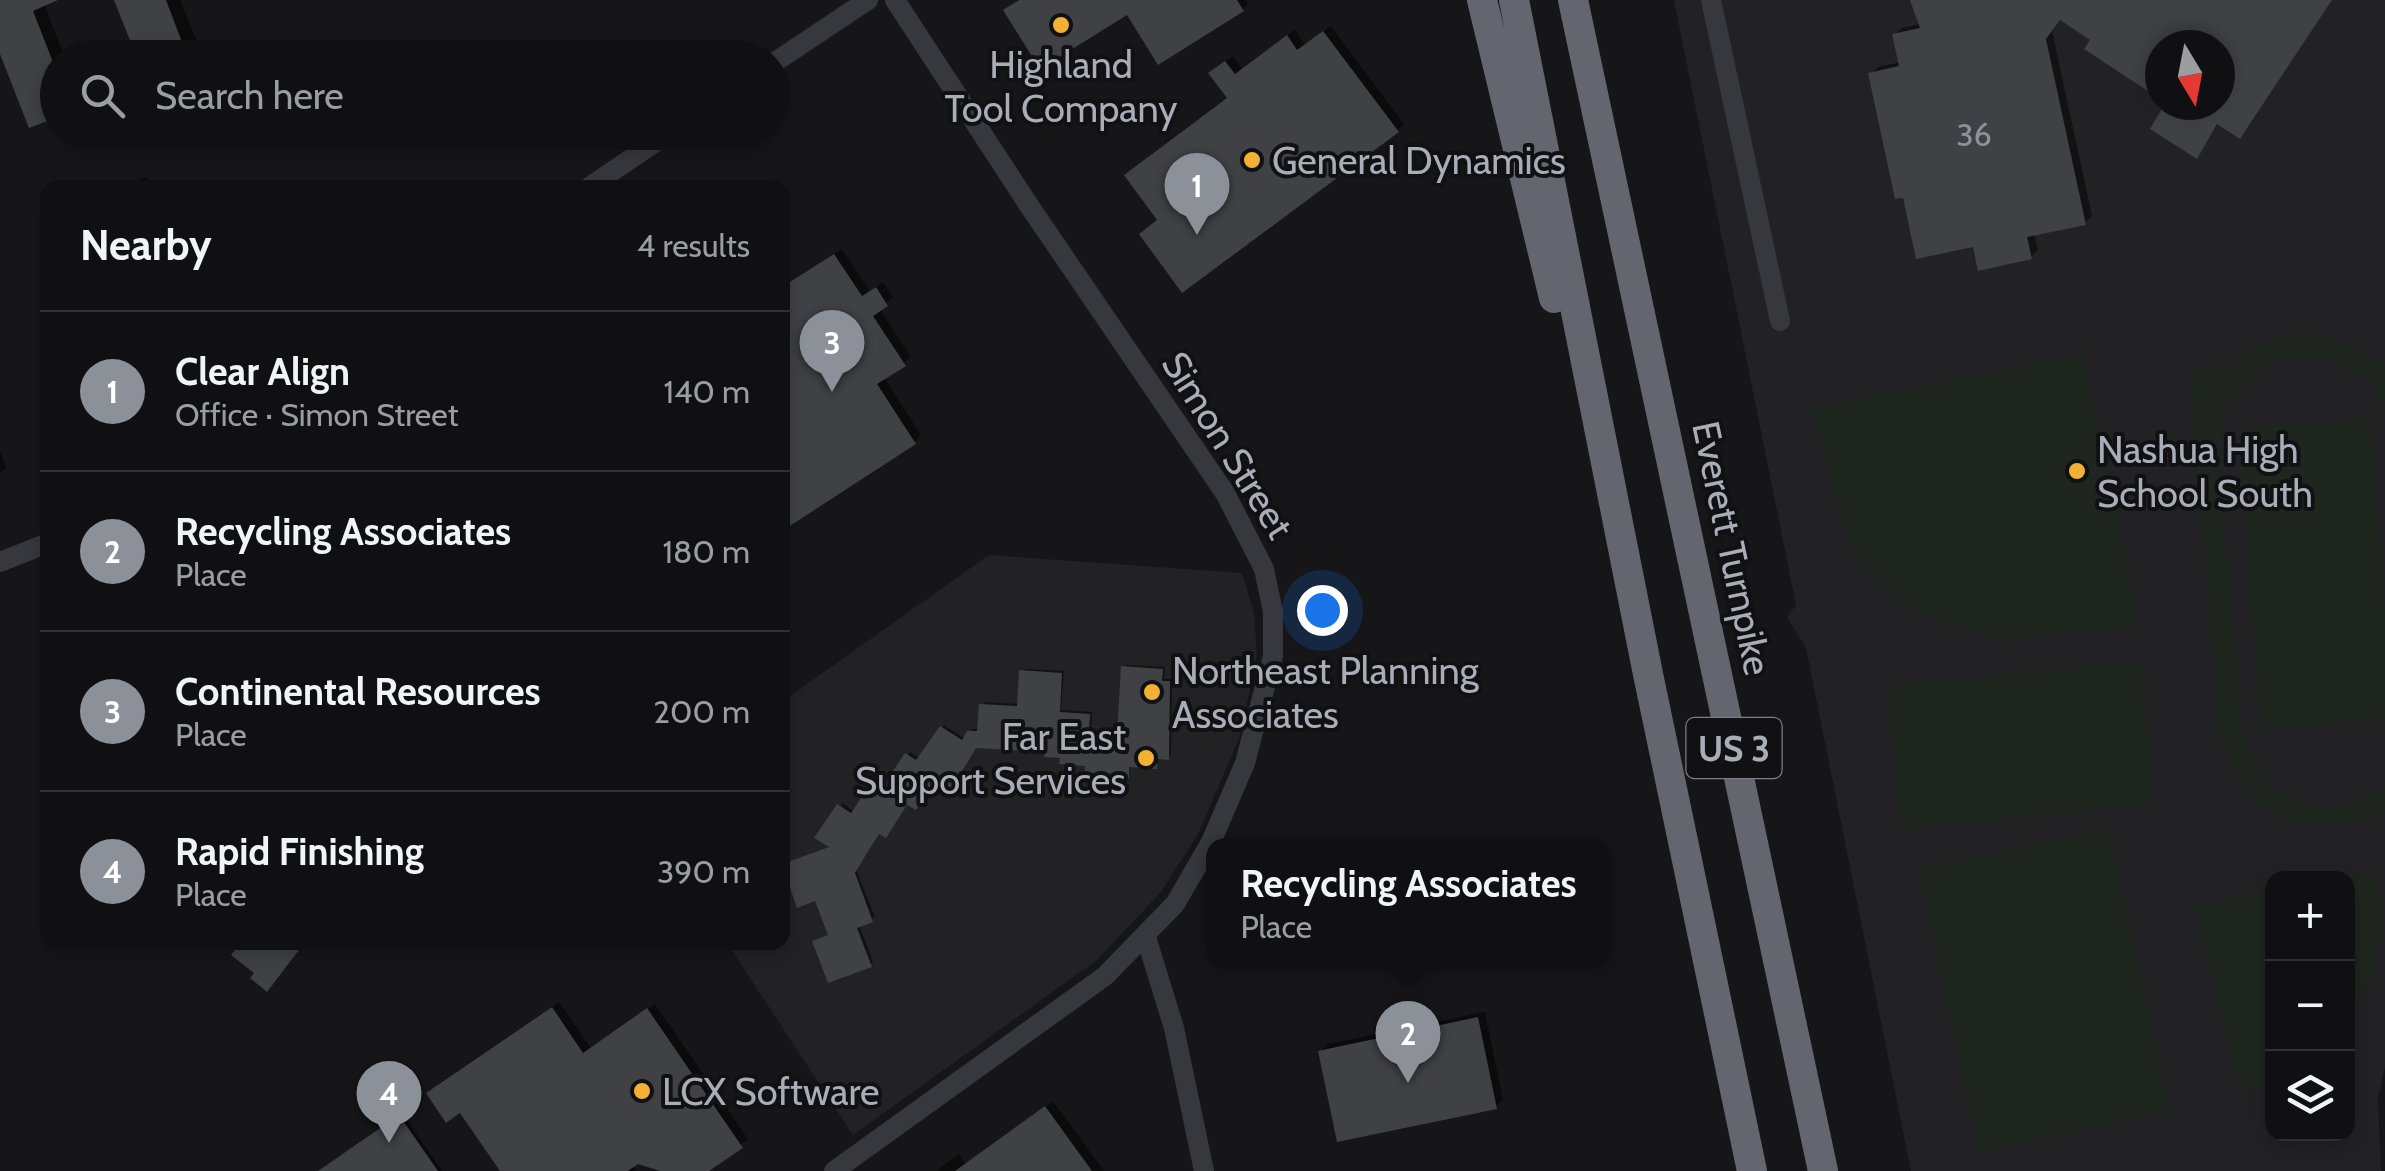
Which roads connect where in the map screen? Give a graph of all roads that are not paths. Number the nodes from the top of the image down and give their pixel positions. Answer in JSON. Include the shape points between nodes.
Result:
{"nodes":[{"id":1,"x":868,"y":0,"type":"edge"},
{"id":2,"x":895,"y":0,"type":"edge"},
{"id":3,"x":1482,"y":0,"type":"edge"},
{"id":4,"x":1514,"y":0,"type":"edge"},
{"id":5,"x":1573,"y":0,"type":"edge"},
{"id":6,"x":1711,"y":0,"type":"edge"},
{"id":7,"x":790,"y":52,"type":"edge"},
{"id":8,"x":644,"y":150,"type":"edge"},
{"id":9,"x":600,"y":180,"type":"edge"},
{"id":10,"x":1780,"y":321,"type":"dead end"},
{"id":11,"x":40,"y":546,"type":"edge"},
{"id":12,"x":0,"y":562,"type":"edge"},
{"id":13,"x":1648,"y":674,"type":"junction"},
{"id":14,"x":1211,"y":838,"type":"edge"},
{"id":15,"x":1206,"y":848,"type":"edge"},
{"id":16,"x":1146,"y":936,"type":"junction"},
{"id":17,"x":834,"y":1171,"type":"edge"},
{"id":18,"x":1204,"y":1171,"type":"edge"},
{"id":19,"x":1752,"y":1171,"type":"edge"},
{"id":20,"x":1823,"y":1171,"type":"edge"}],
"edges":[{"from":1,"to":7,"type":"street"},
{"from":2,"to":14,"type":"street","name":"Simon Street","via":[[1225,493],[1264,568],[1273,656],[1245,762]]},
{"from":3,"to":13,"type":"highway"},
{"from":4,"to":13,"type":"highway","number":"US 3"},
{"from":5,"to":20,"type":"highway","name":"Everett Turnpike","number":"US 3"},
{"from":6,"to":10,"type":"street"},
{"from":8,"to":9,"type":"street"},
{"from":11,"to":12,"type":"street"},
{"from":13,"to":19,"type":"highway","number":"US 3"},
{"from":15,"to":16,"type":"street","name":"Simon Street","via":[[1193,877]]},
{"from":16,"to":17,"type":"street","name":"Simon Street","via":[[1106,976]]},
{"from":16,"to":18,"type":"street","via":[[1174,1028]]}]}
